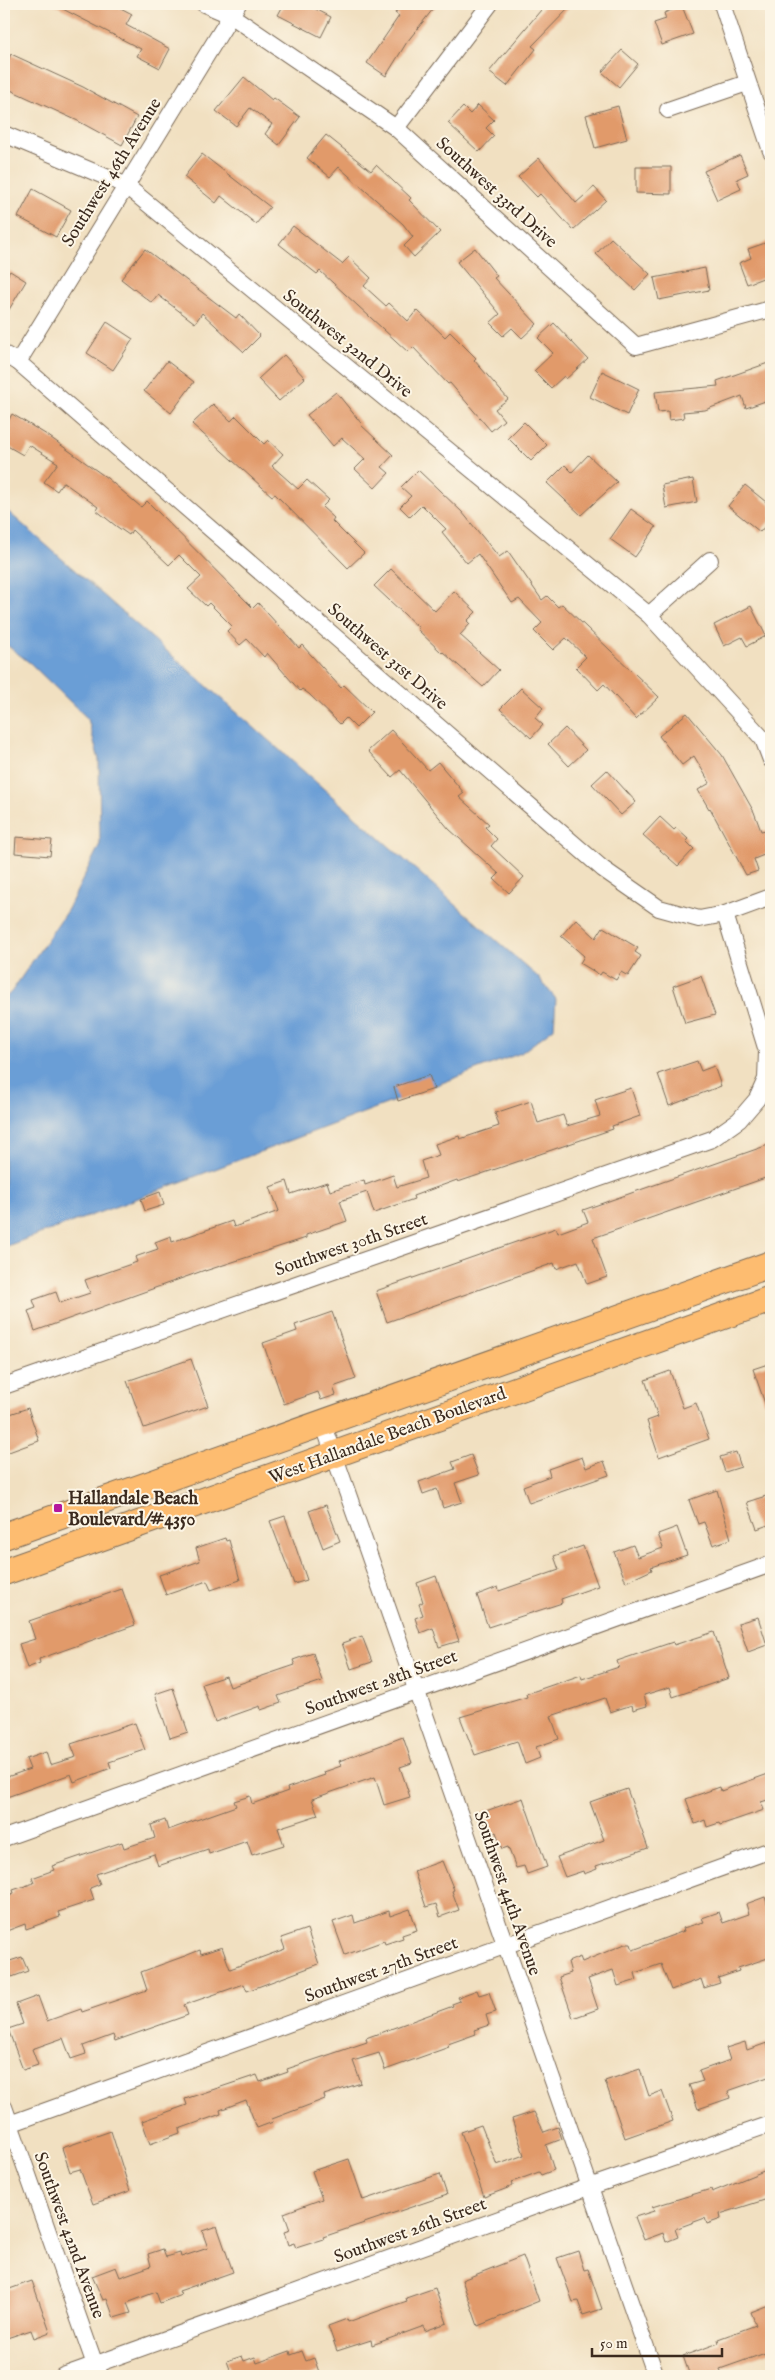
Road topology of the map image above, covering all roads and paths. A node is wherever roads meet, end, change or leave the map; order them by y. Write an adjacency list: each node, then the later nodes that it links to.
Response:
1 (204, 4): 4 (street, Southwest 33rd Drive)
2 (490, 4): 7 (street)
3 (722, 4): 5 (street)
4 (235, 10): 7 (street, Southwest 33rd Drive); 10 (street, Southwest 46th Avenue)
5 (747, 83): 6 (street); 9 (street)
6 (668, 110)
7 (396, 128): 11 (street, Southwest 33rd Drive)
8 (4, 134): 10 (street, Southwest 32nd Drive)
9 (771, 150)
10 (125, 185): 12 (street, Southwest 46th Avenue); 14 (street, Southwest 32nd Drive)
11 (771, 309)
12 (11, 358): 17 (street, Southwest 31st Drive)
13 (710, 560): 14 (street)
14 (648, 615): 15 (street, Southwest 32nd Drive)
15 (771, 760)
16 (771, 897): 17 (street, Southwest 31st Drive)
17 (725, 914): 22 (street, Southwest 30th Street)
18 (771, 1264): 23 (main road, West Hallandale Beach Boulevard)
19 (771, 1284): 21 (main road)
20 (771, 1299): 21 (main road, West Hallandale Beach Boulevard)
21 (667, 1336): 24 (main road, West Hallandale Beach Boulevard)
22 (4, 1386)
23 (322, 1422): 24 (street, Southwest 44th Avenue); 25 (main road, West Hallandale Beach Boulevard)
24 (334, 1454): 27 (main road, West Hallandale Beach Boulevard); 28 (street, Southwest 44th Avenue)
25 (4, 1536)
26 (771, 1564): 28 (street, Southwest 28th Street)
27 (4, 1572)
28 (416, 1690): 29 (street, Southwest 28th Street); 31 (street, Southwest 44th Avenue)
29 (4, 1838)
30 (771, 1850): 31 (street, Southwest 27th Street)
31 (506, 1945): 33 (street, Southwest 27th Street); 35 (street, Southwest 44th Avenue)
32 (4, 2107): 33 (street, Southwest 42nd Avenue)
33 (7, 2124): 36 (street, Southwest 42nd Avenue)
34 (771, 2124): 35 (street, Southwest 26th Street)
35 (589, 2186): 36 (street, Southwest 26th Street); 38 (street, Southwest 44th Avenue)
36 (97, 2370): 37 (street, Southwest 26th Street)
37 (63, 2376)
38 (656, 2376)

